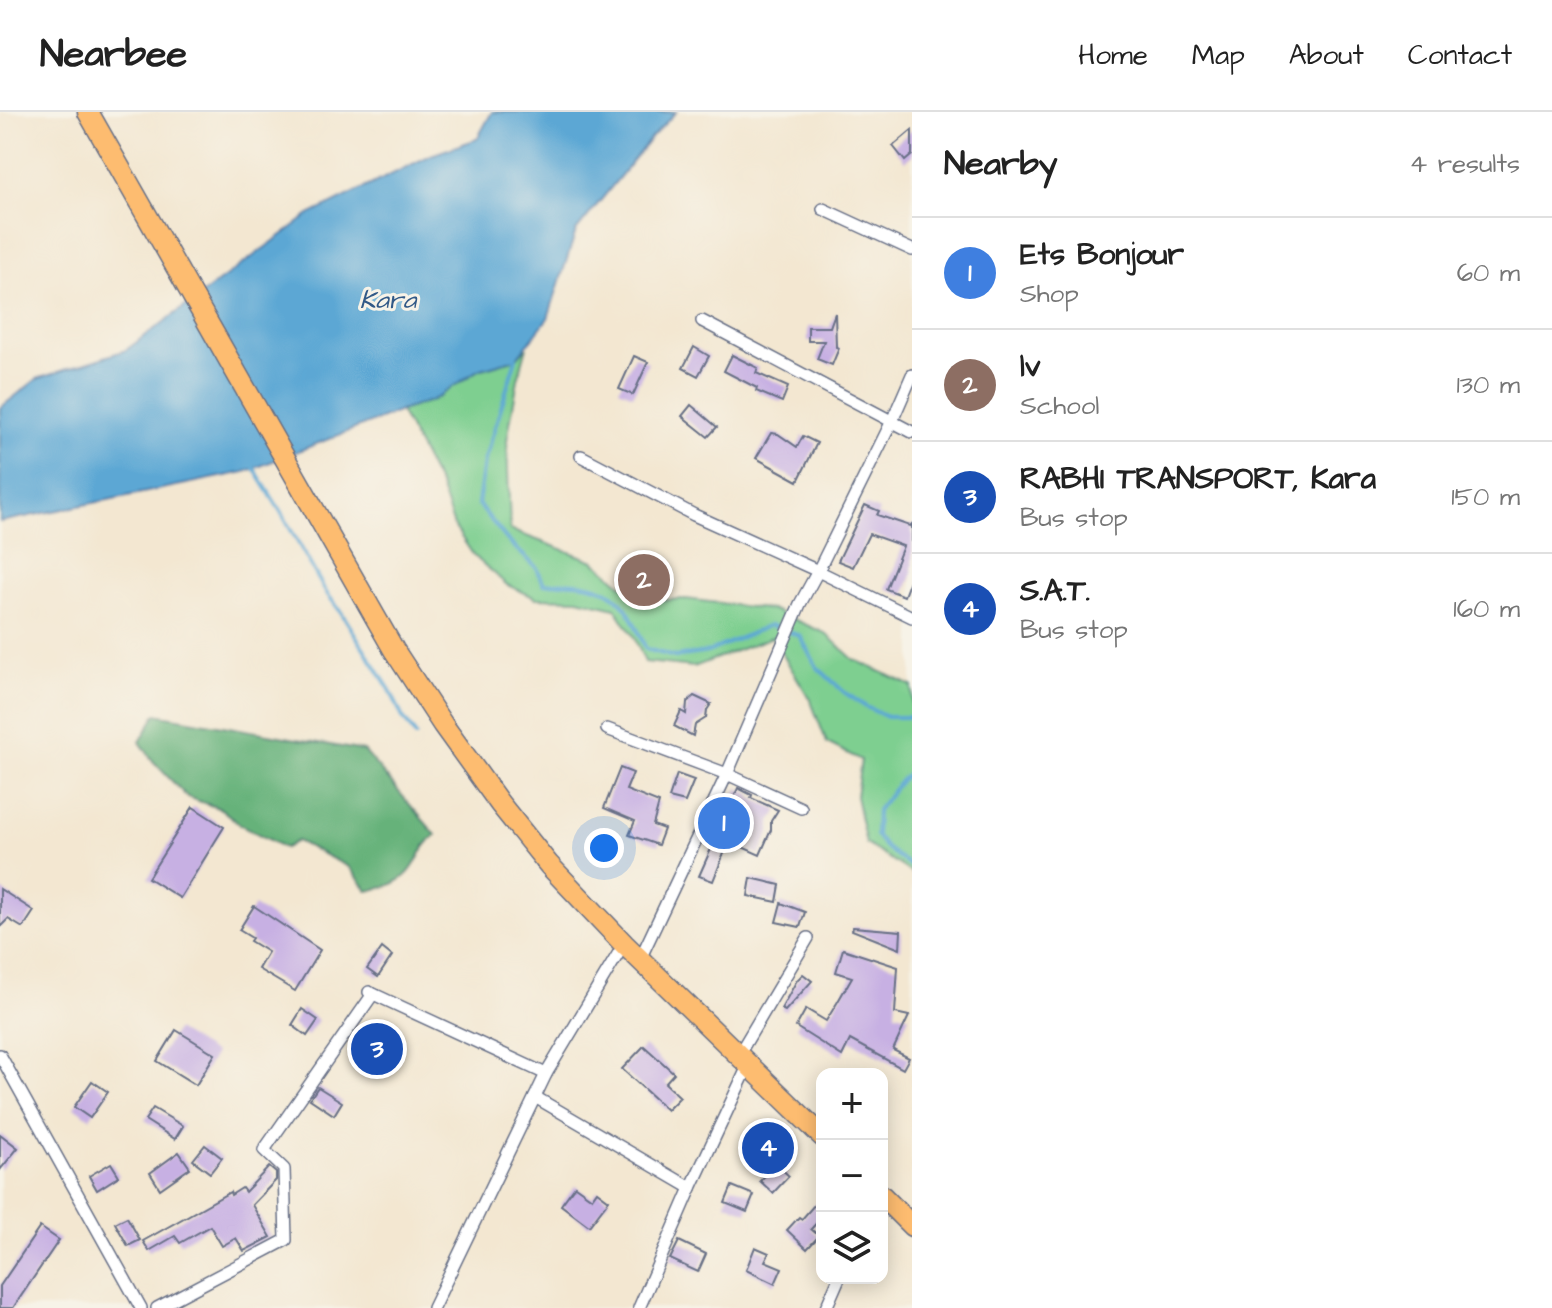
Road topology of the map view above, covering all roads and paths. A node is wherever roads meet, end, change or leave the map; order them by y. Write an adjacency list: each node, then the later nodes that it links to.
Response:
1 (88, 112): 15 (highway)
2 (823, 209): 3 (street)
3 (912, 250)
4 (702, 321): 6 (street)
5 (912, 375): 6 (street)
6 (892, 421): 7 (street); 9 (street)
7 (912, 432)
8 (581, 456): 9 (street)
9 (818, 571): 10 (street); 12 (street)
10 (912, 617)
11 (607, 729): 12 (street)
12 (727, 774): 13 (street); 16 (street)
13 (801, 808)
14 (808, 938): 18 (street)
15 (624, 944): 16 (highway); 19 (street)
16 (640, 959): 18 (highway)
17 (0, 1055): 26 (street)
18 (744, 1059): 21 (highway); 22 (street)
19 (546, 1074): 20 (street); 27 (street)
20 (535, 1097): 22 (street); 28 (street)
21 (816, 1130)
22 (691, 1188): 29 (street)
23 (888, 1202): 24 (highway)
24 (912, 1226)
25 (836, 1284): 30 (street)
26 (141, 1308)
27 (157, 1308)
28 (433, 1308)
29 (639, 1308)
30 (826, 1308)

